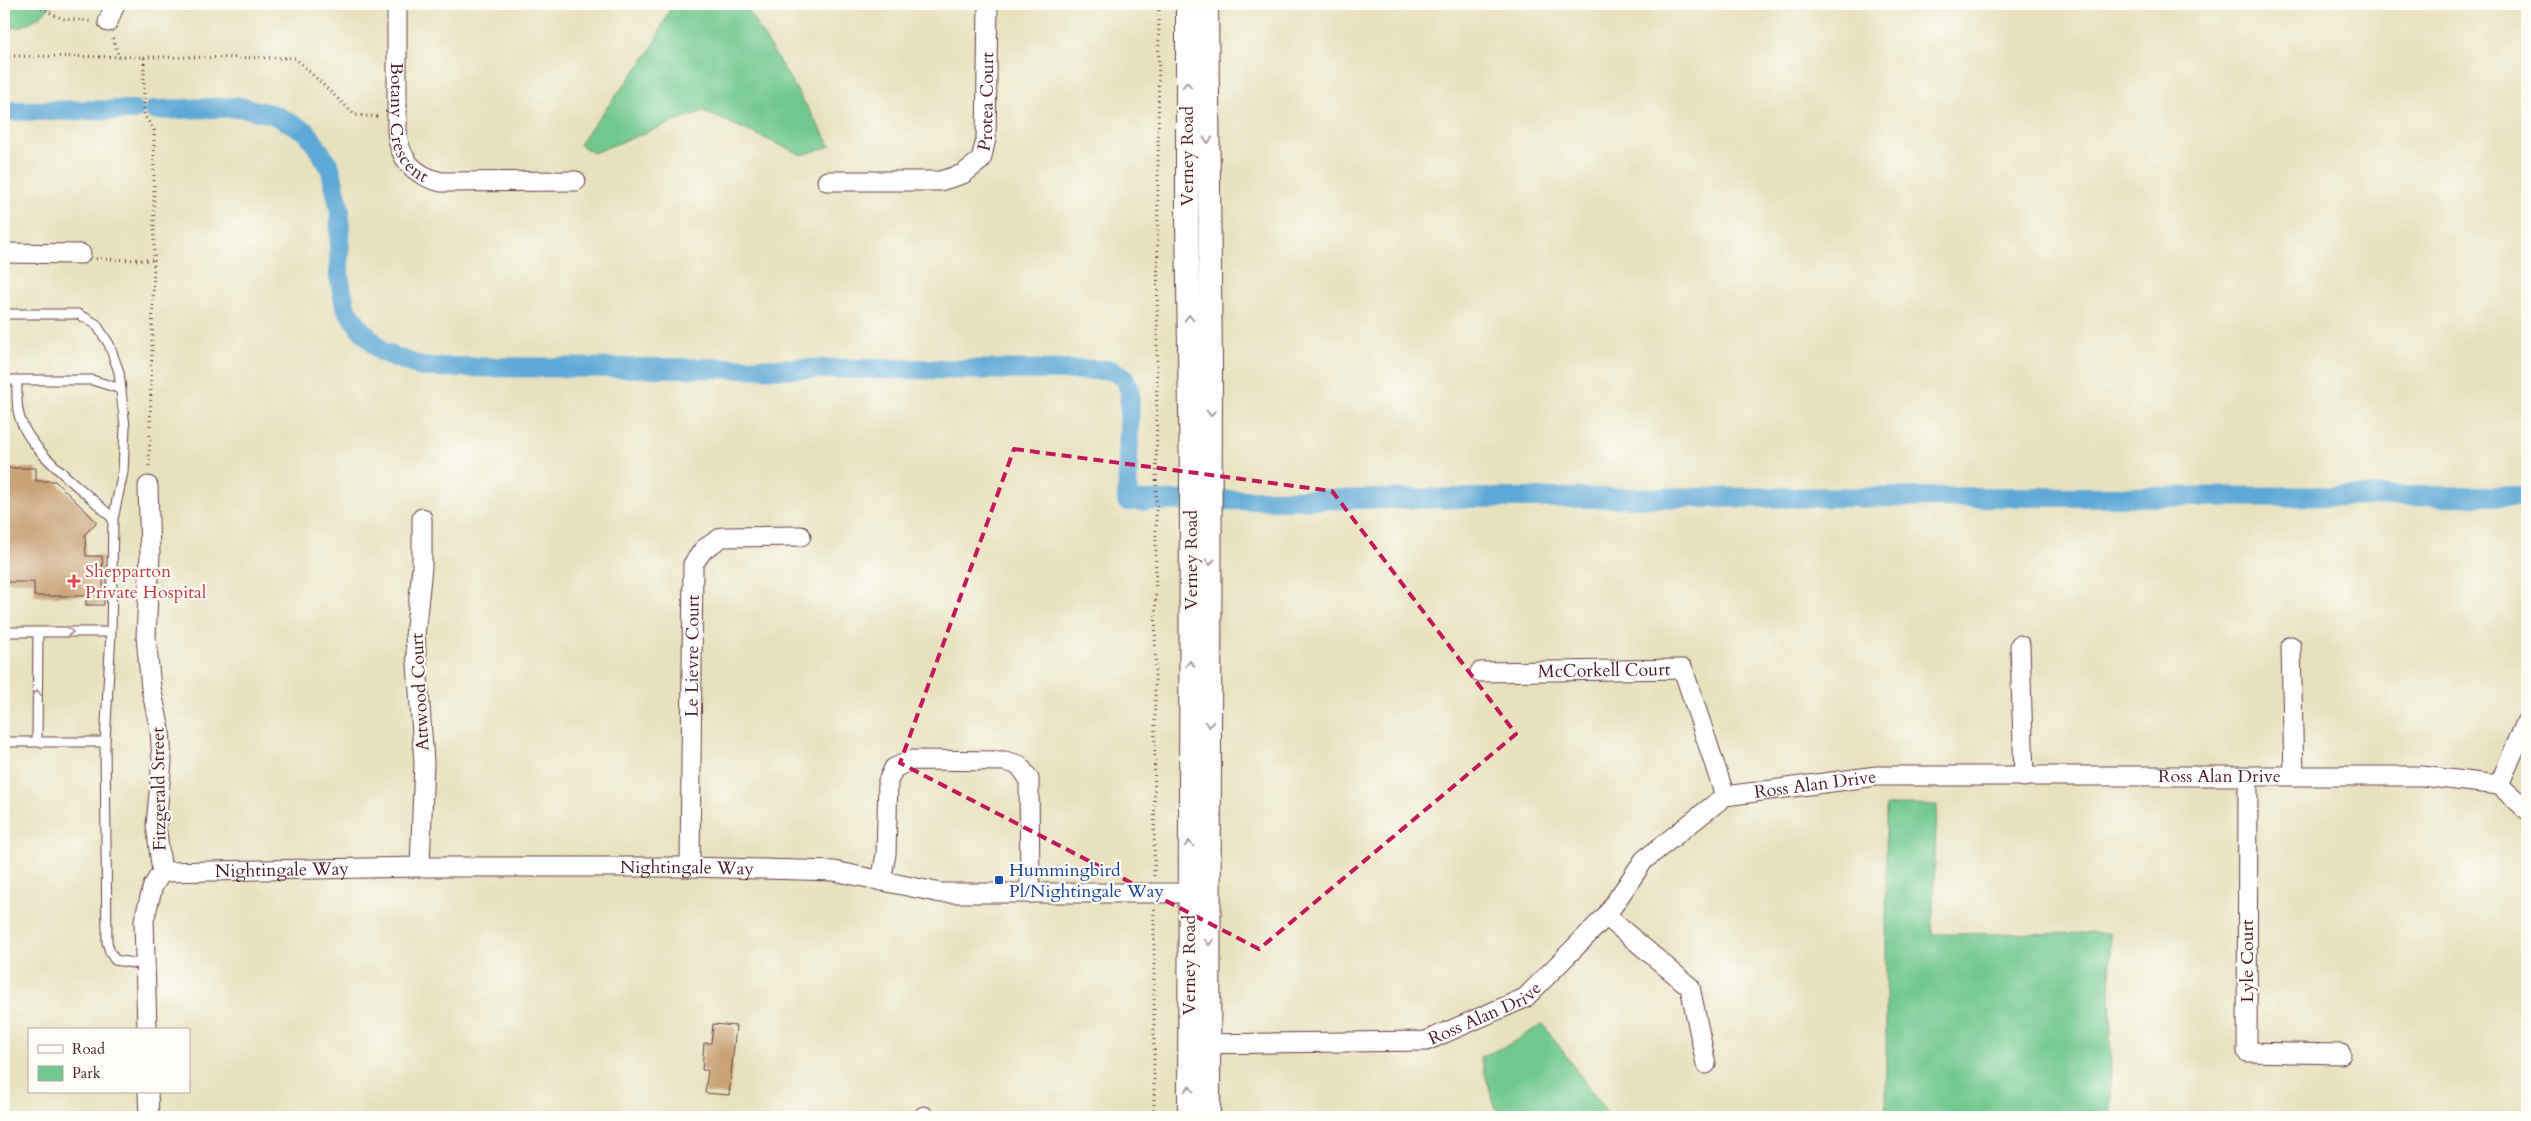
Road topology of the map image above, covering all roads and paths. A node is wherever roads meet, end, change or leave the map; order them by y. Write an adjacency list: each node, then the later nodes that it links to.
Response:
1 (32, 4): 8 (path)
2 (115, 4): 8 (street)
3 (397, 4): 11 (street, Botany Crescent)
4 (988, 4): 13 (street, Protea Court)
5 (1159, 4): 47 (path)
6 (1187, 4): 21 (street, Verney Road, one-way to 6)
7 (1207, 4): 21 (street, Verney Road, one-way to 21)
8 (108, 22)
9 (4, 56): 10 (path)
10 (144, 58): 11 (path); 16 (path)
11 (397, 118): 12 (street, Botany Crescent)
12 (576, 181)
13 (827, 181)
14 (4, 254): 15 (street)
15 (82, 254): 16 (path)
16 (154, 260): 22 (path)
17 (4, 314): 20 (lane)
18 (4, 380): 19 (lane)
19 (17, 380): 20 (lane); 24 (lane)
20 (121, 389): 24 (lane)
21 (1201, 475): 48 (street, Verney Road)
22 (148, 486): 44 (street, Fitzgerald Street)
23 (422, 518): 42 (street, Attwood Court)
24 (113, 519): 28 (lane)
25 (802, 536): 43 (street, Le Lievre Court)
26 (4, 632): 27 (lane)
27 (38, 632): 28 (lane, one-way to 28); 34 (lane, one-way to 27)
28 (112, 632): 35 (lane)
29 (2020, 645): 37 (street)
30 (2291, 646): 36 (street)
31 (1480, 672): 40 (street, McCorkell Court)
32 (2527, 720): 39 (street)
33 (4, 742): 34 (lane)
34 (37, 742): 35 (lane)
35 (105, 742): 50 (lane)
36 (2294, 776): 38 (street, Ross Alan Drive); 39 (street, Ross Alan Drive)
37 (2024, 777): 38 (street, Ross Alan Drive); 40 (street, Ross Alan Drive)
38 (2248, 777): 53 (street, Lyle Court)
39 (2499, 785): 41 (street)
40 (1726, 796): 49 (street, Ross Alan Drive)
41 (2527, 810)
42 (420, 867): 43 (street, Nightingale Way); 44 (street, Nightingale Way)
43 (690, 867): 45 (street, Nightingale Way)
44 (162, 872): 50 (street, Fitzgerald Street)
45 (881, 881): 46 (street, Nightingale Way); 46 (street)
46 (1030, 893): 47 (street, Nightingale Way)
47 (1154, 893): 48 (street, Nightingale Way); 57 (path)
48 (1199, 893): 52 (street, Verney Road)
49 (1606, 916): 52 (street, Ross Alan Drive); 54 (street)
50 (145, 965): 51 (street, Fitzgerald Street)
51 (147, 1028)
52 (1199, 1044): 58 (street, Verney Road, one-way to 52); 59 (street, Verney Road)
53 (2341, 1054)
54 (1706, 1064)
55 (148, 1094): 56 (street)
56 (149, 1117)
57 (1154, 1117)
58 (1189, 1117)
59 (1209, 1117)

